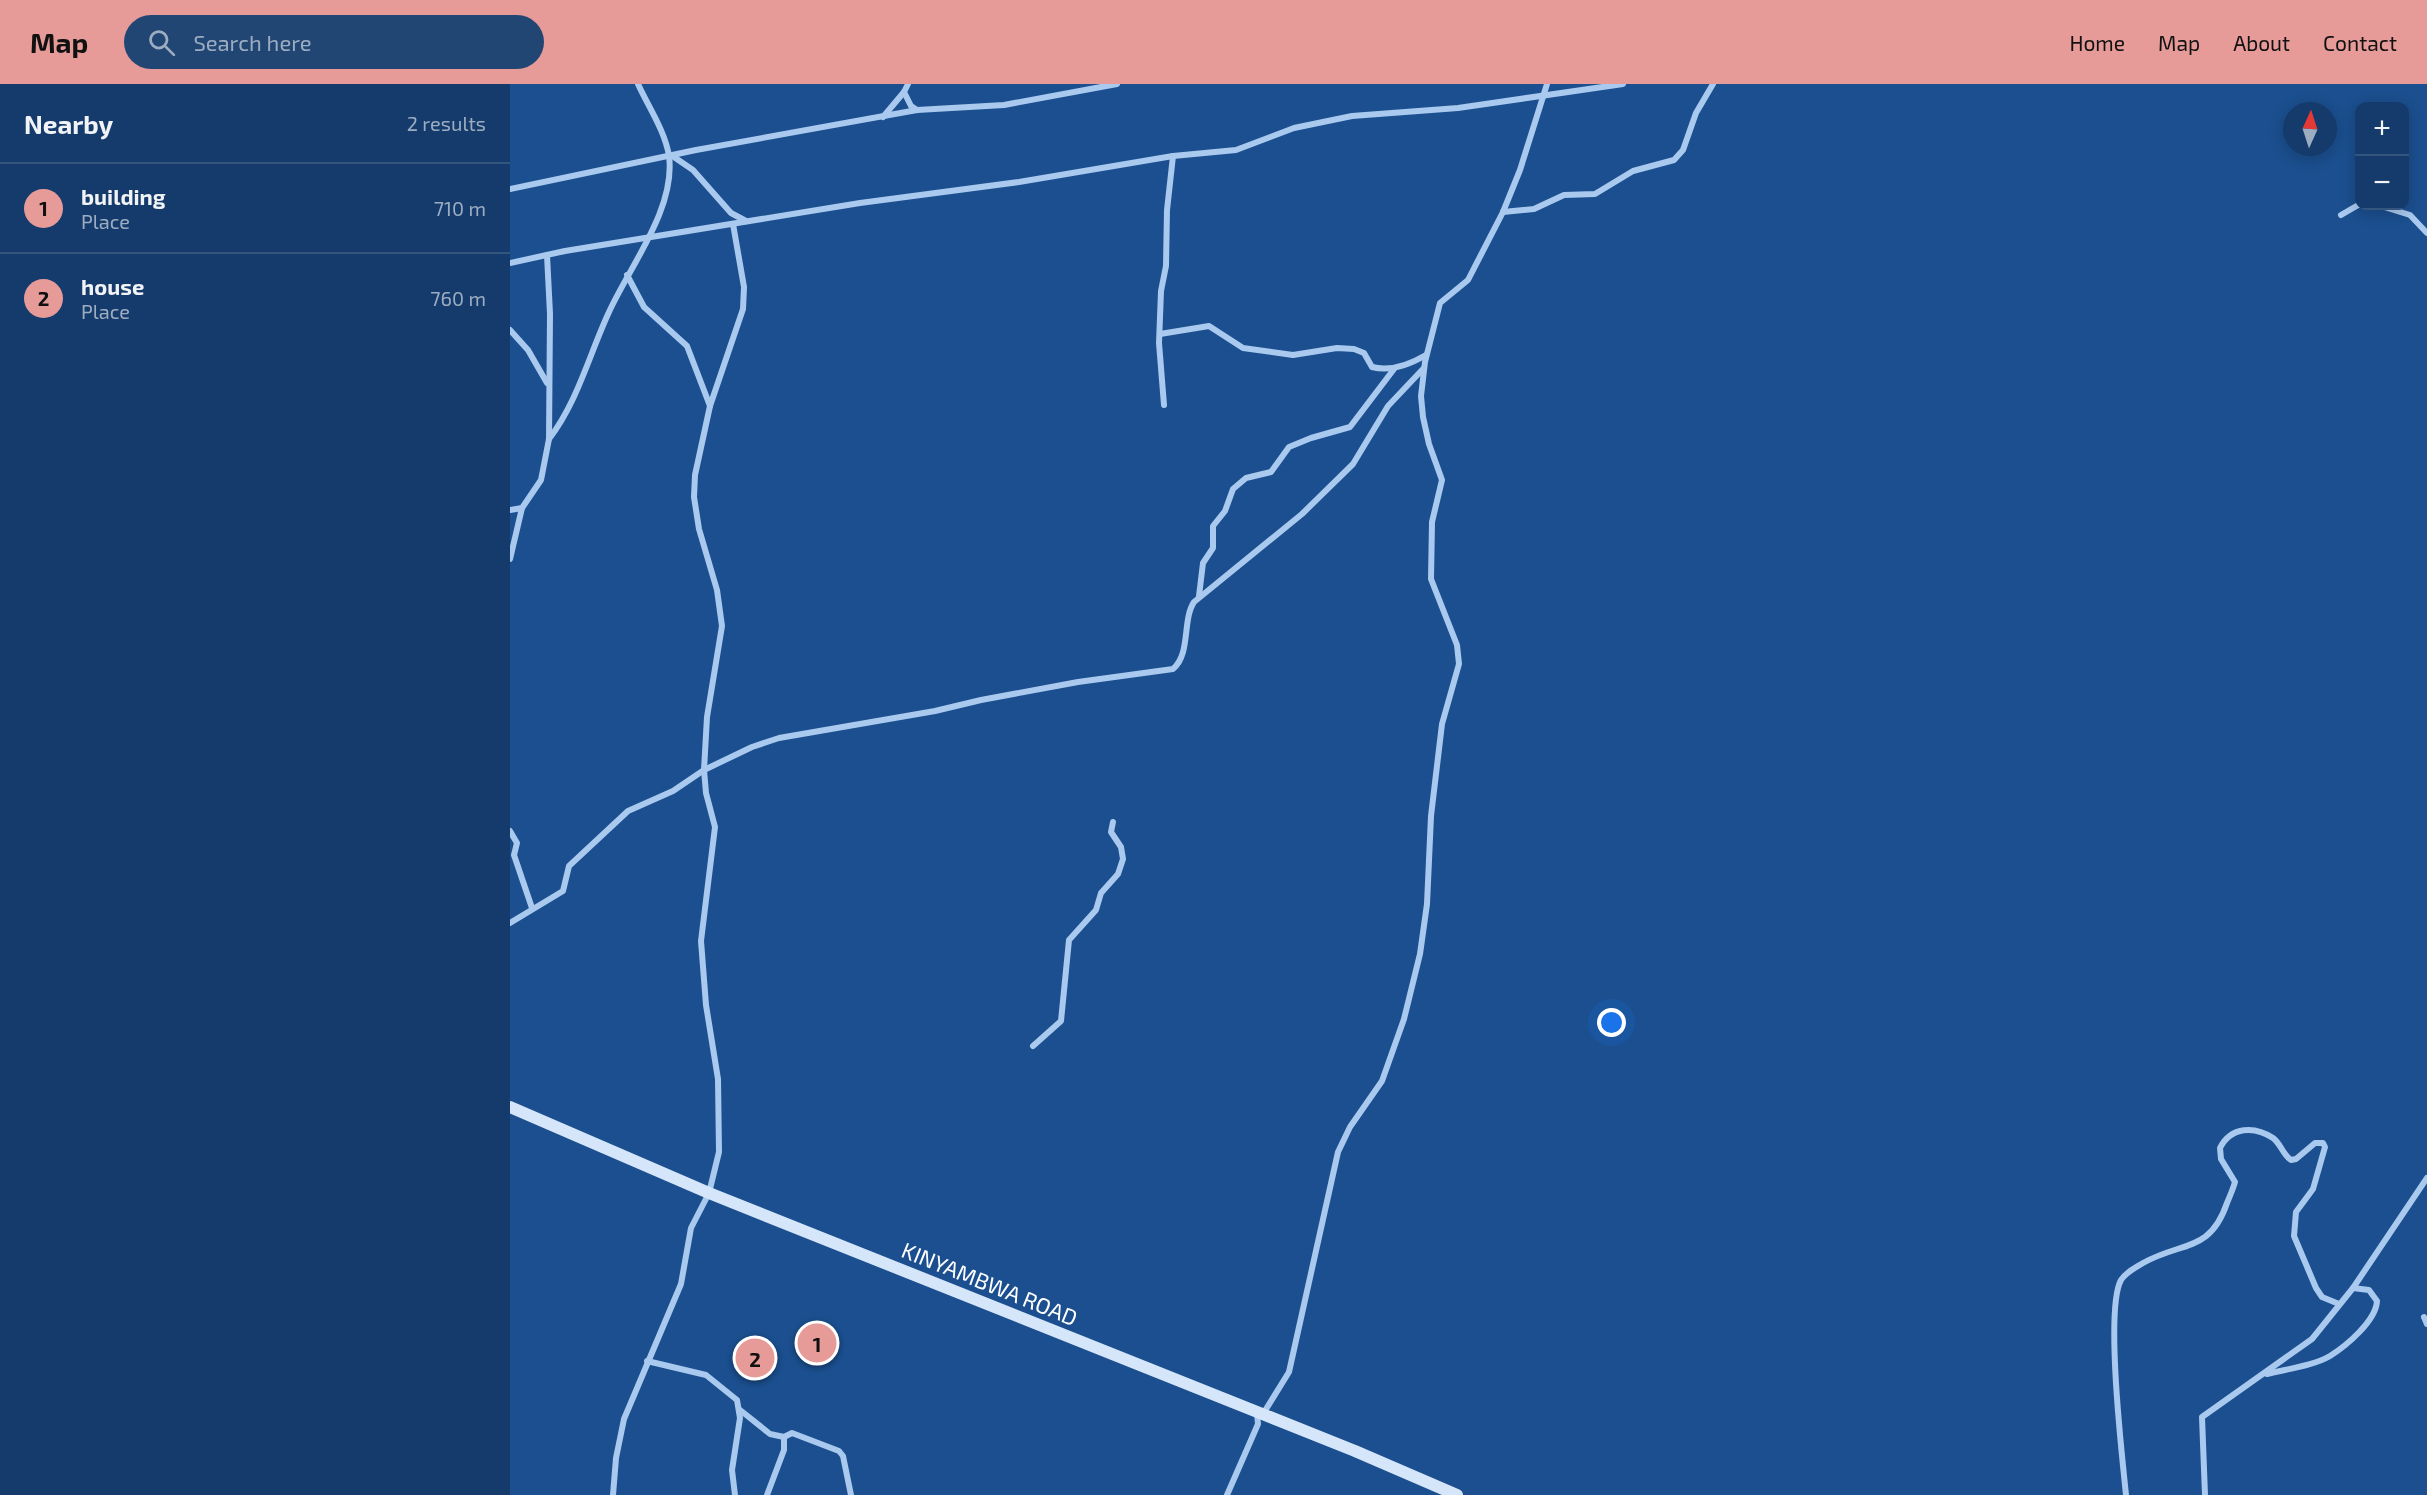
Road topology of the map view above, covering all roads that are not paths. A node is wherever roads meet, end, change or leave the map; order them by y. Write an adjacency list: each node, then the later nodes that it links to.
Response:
1 (638, 84): 11 (street)
2 (908, 84): 7 (street)
3 (1118, 84): 9 (street)
4 (1547, 84): 8 (street)
5 (1623, 84): 8 (street)
6 (1713, 84): 16 (street)
7 (904, 93): 9 (street); 10 (street)
8 (1542, 96): 12 (street); 16 (street)
9 (917, 111): 10 (street)
10 (883, 117): 11 (street)
11 (670, 155): 13 (street); 18 (street); 21 (street)
12 (1173, 156): 18 (street); 26 (street)
13 (510, 189)
14 (2355, 207): 17 (street)
15 (2394, 210): 20 (street)
16 (1503, 212): 27 (street)
17 (2341, 215)
18 (752, 222): 19 (street)
19 (733, 224): 21 (street); 32 (street)
20 (2427, 233)
21 (649, 237): 22 (street); 24 (street)
22 (547, 255): 23 (street); 30 (street)
23 (510, 263)
24 (627, 275): 32 (street); 33 (street)
25 (510, 330): 30 (street)
26 (1160, 334): 29 (street); 31 (street)
27 (1426, 355): 28 (street); 29 (street)
28 (1424, 368): 39 (street); 54 (street)
29 (1394, 369): 39 (street)
30 (550, 388): 33 (street)
31 (1164, 405)
32 (710, 406): 40 (street)
33 (549, 439): 34 (street)
34 (522, 508): 35 (street); 37 (street)
35 (510, 510)
36 (510, 535): 37 (street)
37 (514, 546): 38 (street)
38 (510, 559)
39 (1199, 597): 40 (street)
40 (704, 770): 43 (street); 48 (street)
41 (1113, 822): 45 (street)
42 (510, 831): 43 (street)
43 (532, 908): 44 (street)
44 (510, 923)
45 (1034, 1046)
46 (510, 1107): 48 (street, KINYAMBWA ROAD)
47 (2427, 1178): 49 (street)
48 (709, 1193): 51 (street); 54 (street, KINYAMBWA ROAD)
49 (2352, 1288): 50 (street); 52 (street)
50 (2338, 1304): 52 (street); 62 (street)
51 (647, 1361): 53 (street); 56 (street)
52 (2264, 1375): 63 (street)
53 (740, 1410): 55 (street); 57 (street)
54 (1259, 1413): 60 (street); 61 (street, KINYAMBWA ROAD)
55 (784, 1437): 58 (street); 59 (street)
56 (613, 1495)
57 (735, 1495)
58 (767, 1495)
59 (851, 1495)
60 (1227, 1495)
61 (1456, 1495)
62 (2126, 1495)
63 (2205, 1495)

